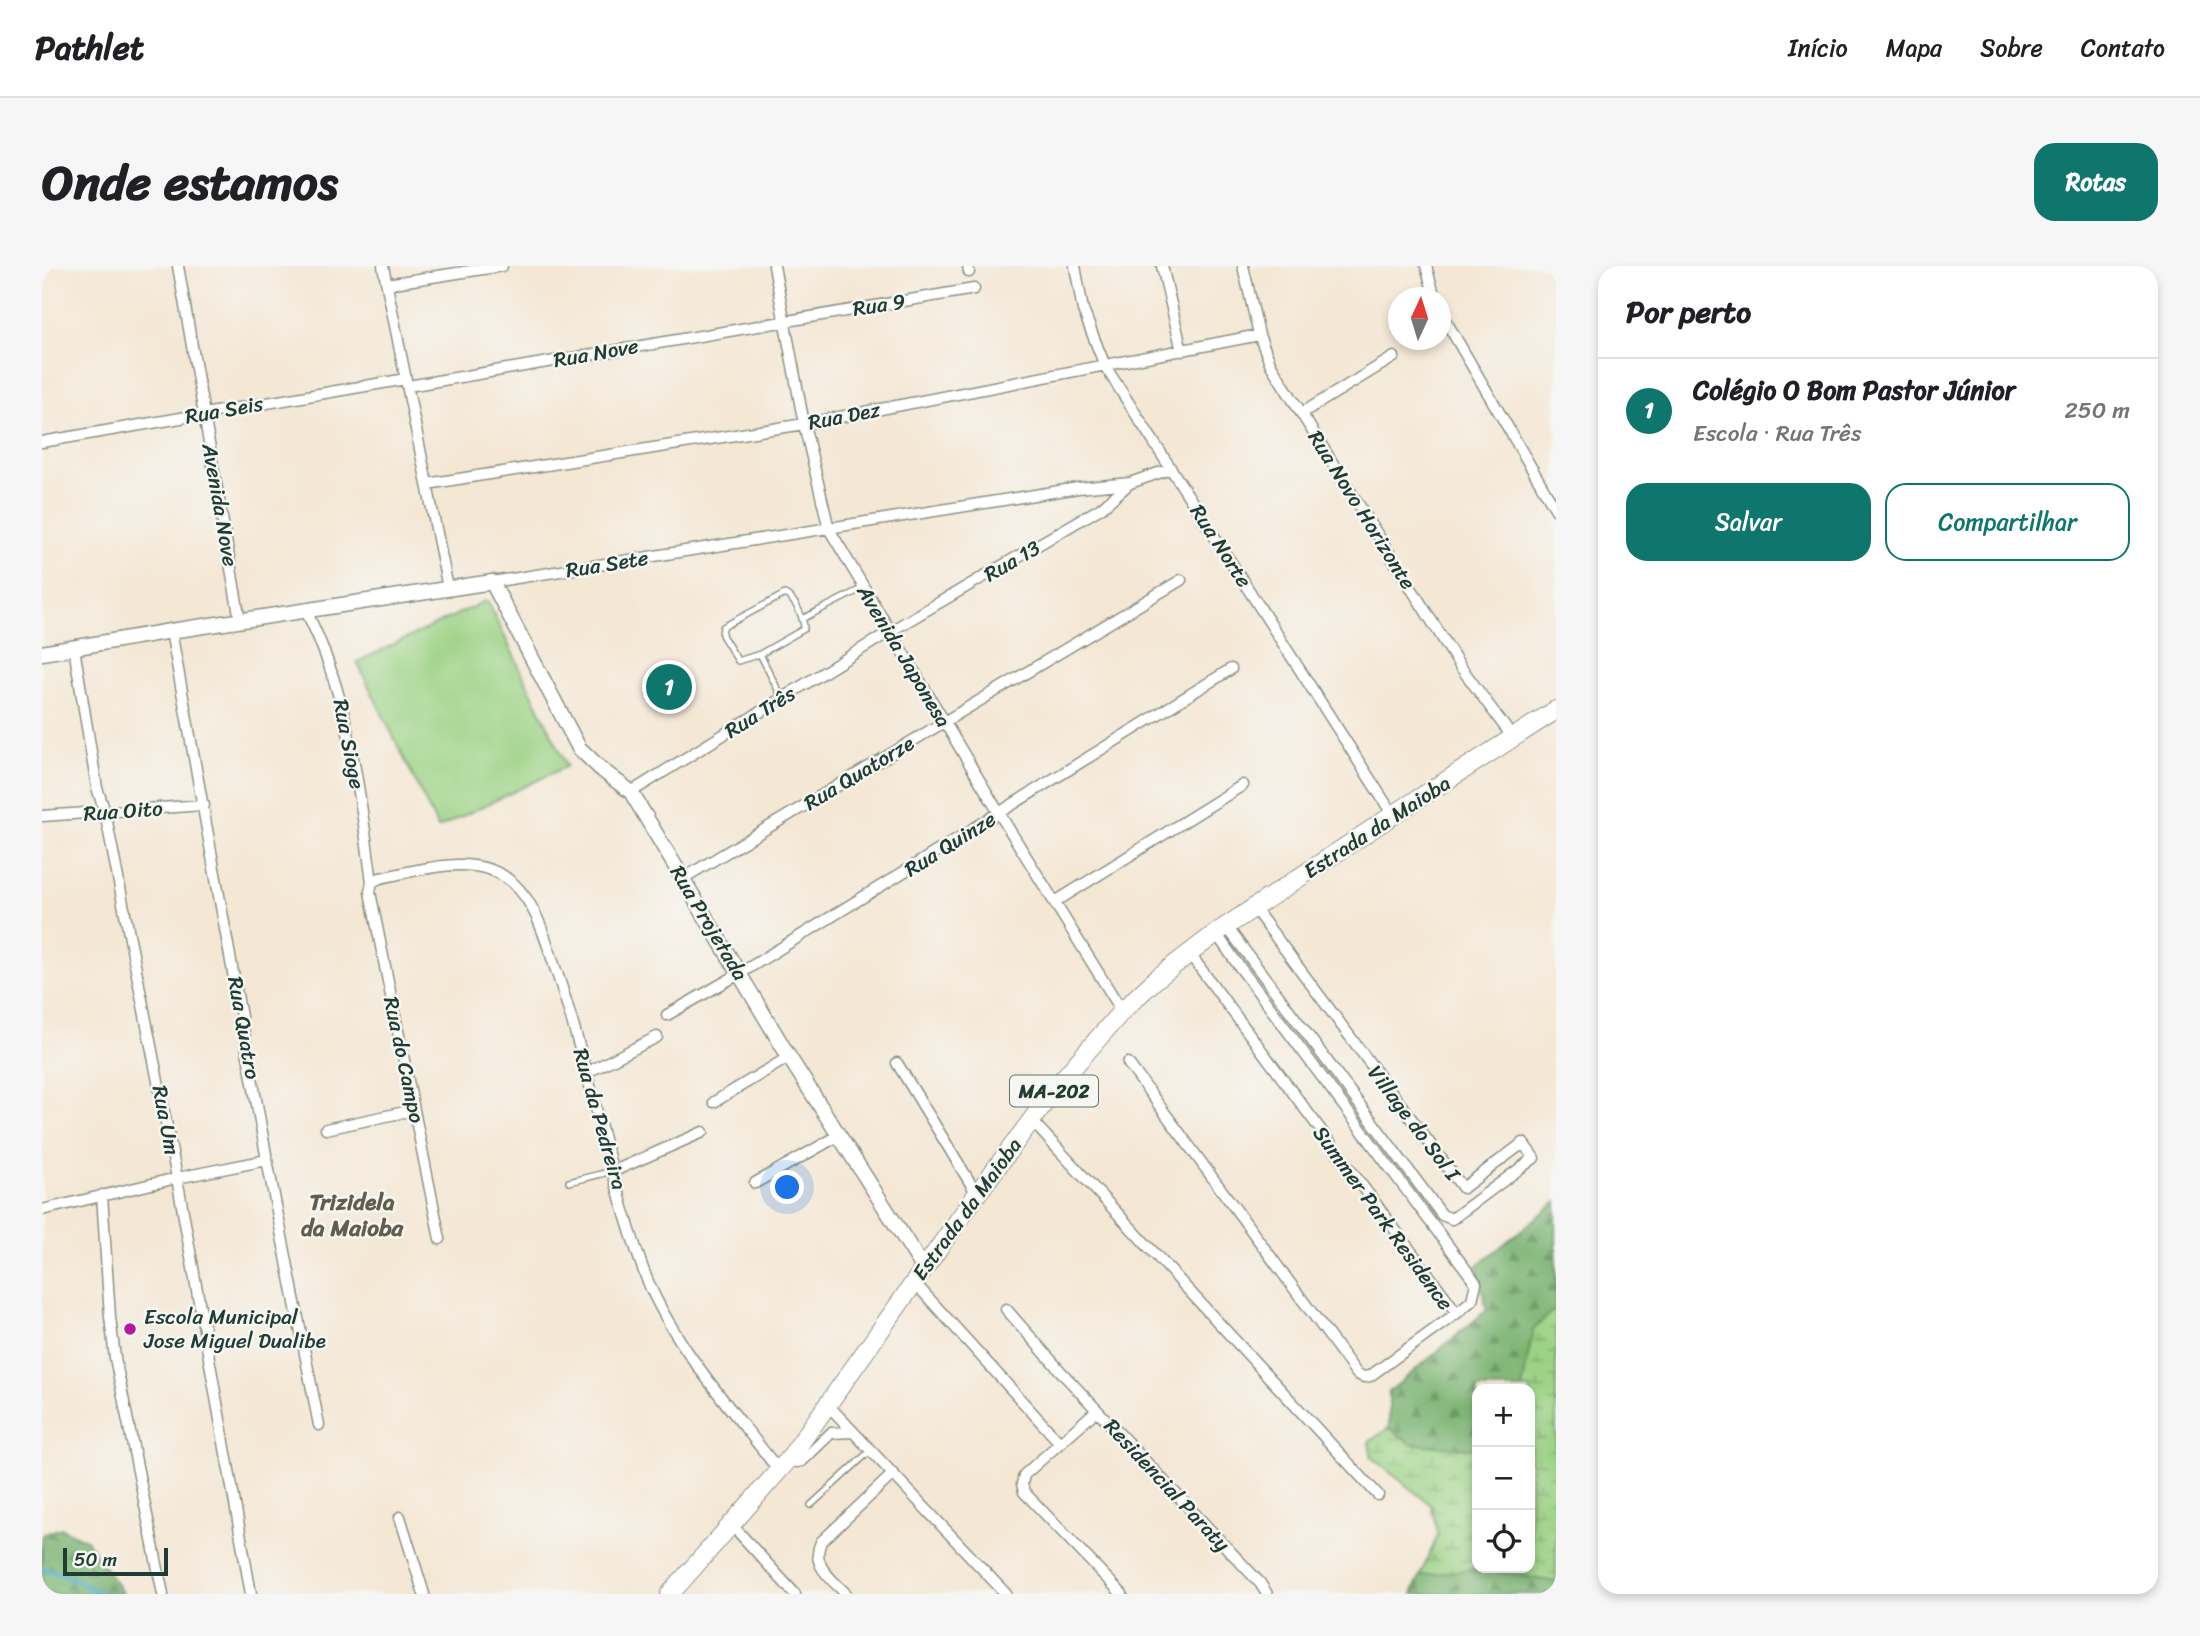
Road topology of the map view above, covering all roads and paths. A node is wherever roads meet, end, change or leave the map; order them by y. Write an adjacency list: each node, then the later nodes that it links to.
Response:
1 (178, 266): 20 (street, Avenida Nove)
2 (383, 266): 9 (street)
3 (502, 266): 9 (street)
4 (774, 266): 12 (street, Avenida Japonesa)
5 (1075, 266): 17 (street, Rua Norte)
6 (1162, 266): 15 (street)
7 (1243, 266): 14 (street, Rua Novo Horizonte)
8 (1426, 266): 10 (street)
9 (387, 284): 18 (street)
10 (1432, 287)
11 (974, 289): 12 (street, Rua 9)
12 (783, 321): 18 (street, Rua Nove); 21 (street, Avenida Japonesa)
13 (1451, 330): 26 (street)
14 (1259, 335): 15 (street, Rua Dez); 19 (street, Rua Novo Horizonte)
15 (1182, 351): 17 (street, Rua Dez)
16 (1394, 357): 19 (street)
17 (1105, 366): 21 (street, Rua Dez); 23 (street, Rua Norte)
18 (407, 382): 20 (street, Rua Seis); 25 (street)
19 (1302, 413): 44 (street, Rua Novo Horizonte)
20 (204, 414): 22 (street, Rua Seis); 34 (street, Avenida Nove)
21 (804, 424): 25 (street, Rua Dez); 27 (street, Avenida Japonesa)
22 (42, 442)
23 (1170, 469): 24 (street, Rua Sete); 50 (street, Rua Norte)
24 (1130, 483): 27 (street, Rua Sete); 36 (street, Rua 13)
25 (427, 484): 30 (street)
26 (1556, 510)
27 (829, 530): 29 (street, Rua Sete); 31 (street, Avenida Japonesa)
28 (1181, 580): 43 (street, Rua Quatorze)
29 (492, 582): 30 (street, Rua Sete); 46 (street, Rua Projetada)
30 (448, 588): 32 (street, Rua Sete)
31 (863, 588): 33 (lane); 36 (street, Avenida Japonesa)
32 (306, 611): 34 (street, Rua Sete); 53 (street, Rua Sioge)
33 (802, 619): 39 (lane); 39 (lane)
34 (240, 620): 35 (street, Rua Sete)
35 (171, 631): 37 (street, Rua Sete); 47 (street, Rua Quatro)
36 (889, 632): 41 (street, Rua Três); 43 (street, Avenida Japonesa)
37 (74, 648): 38 (street, Rua Sete); 48 (street, Rua Um)
38 (42, 653)
39 (760, 654): 41 (lane)
40 (1231, 669): 49 (street, Rua Quinze)
41 (782, 698): 46 (street, Rua Três)
42 (1556, 710): 44 (main road, Estrada da Maioba / MA-202)
43 (944, 721): 49 (street, Avenida Japonesa); 52 (street, Rua Quatorze)
44 (1513, 738): 50 (main road, Estrada da Maioba / MA-202)
45 (1243, 785): 54 (street)
46 (631, 792): 52 (street, Rua Projetada)
47 (204, 805): 48 (street, Rua Oito); 72 (street, Rua Quatro)
48 (105, 812): 51 (street, Rua Oito); 74 (street, Rua Um)
49 (999, 813): 54 (street, Avenida Japonesa); 58 (street, Rua Quinze)
50 (1393, 815): 55 (main road, Estrada da Maioba / MA-202)
51 (42, 816)
52 (682, 879): 58 (street, Rua Projetada)
53 (372, 882): 65 (street, Rua da Pedreira); 67 (street, Rua do Campo)
54 (1055, 902): 59 (street, Avenida Japonesa)
55 (1254, 908): 56 (main road, Estrada da Maioba / MA-202); 77 (street, Village do Sol I)
56 (1222, 930): 57 (main road, Estrada da Maioba / MA-202); 80 (street, Village do Sol I); 85 (street)
57 (1189, 953): 59 (main road, Estrada da Maioba / MA-202); 85 (street, Summer Park Residence)
58 (739, 974): 60 (street, Rua Quinze); 62 (street, Rua Projetada)
59 (1122, 1011): 68 (main road, Estrada da Maioba / MA-202)
60 (667, 1015)
61 (656, 1037): 65 (street)
62 (789, 1057): 66 (street); 71 (street, Rua Projetada)
63 (897, 1063): 78 (street)
64 (1128, 1063): 85 (street, Summer Park Residence)
65 (588, 1072): 73 (street, Rua da Pedreira)
66 (714, 1102)
67 (414, 1110): 69 (street); 82 (street, Rua do Campo)
68 (1032, 1121): 78 (main road, Estrada da Maioba / MA-202); 94 (street)
69 (326, 1129)
70 (703, 1132): 73 (street)
71 (838, 1136): 76 (street); 83 (street, Rua Projetada)
72 (267, 1160): 74 (street); 88 (street, Rua Quatro)
73 (614, 1171): 75 (lane); 92 (street, Rua da Pedreira)
74 (177, 1178): 79 (street); 99 (street, Rua Um)
75 (569, 1182)
76 (755, 1183)
77 (1463, 1188): 80 (street); 80 (street, Village do Sol I)
78 (977, 1194): 83 (main road, Estrada da Maioba / MA-202)
79 (102, 1195): 81 (street); 98 (street)
80 (1474, 1202)
81 (42, 1210)
82 (440, 1238)
83 (919, 1275): 86 (main road, Estrada da Maioba / MA-202); 90 (street)
84 (1006, 1310): 87 (street)
85 (1457, 1313)
86 (828, 1405): 89 (street); 92 (main road, Estrada da Maioba / MA-202)
87 (1097, 1410): 90 (street, Residencial Paraty); 106 (street, Residencial Paraty)
88 (319, 1425)
89 (853, 1432): 91 (street); 92 (street)
90 (1060, 1443): 105 (street, Residencial Paraty)
91 (870, 1451): 93 (street); 95 (lane)
92 (784, 1465): 97 (main road, Estrada da Maioba / MA-202)
93 (892, 1475): 103 (street); 104 (street)
94 (1378, 1495)
95 (811, 1504)
96 (400, 1517): 100 (street)
97 (732, 1525): 101 (main road, Estrada da Maioba / MA-202); 102 (street)
98 (163, 1594)
99 (251, 1594)
100 (424, 1594)
101 (670, 1594)
102 (795, 1594)
103 (846, 1594)
104 (1006, 1594)
105 (1122, 1594)
106 (1267, 1594)

